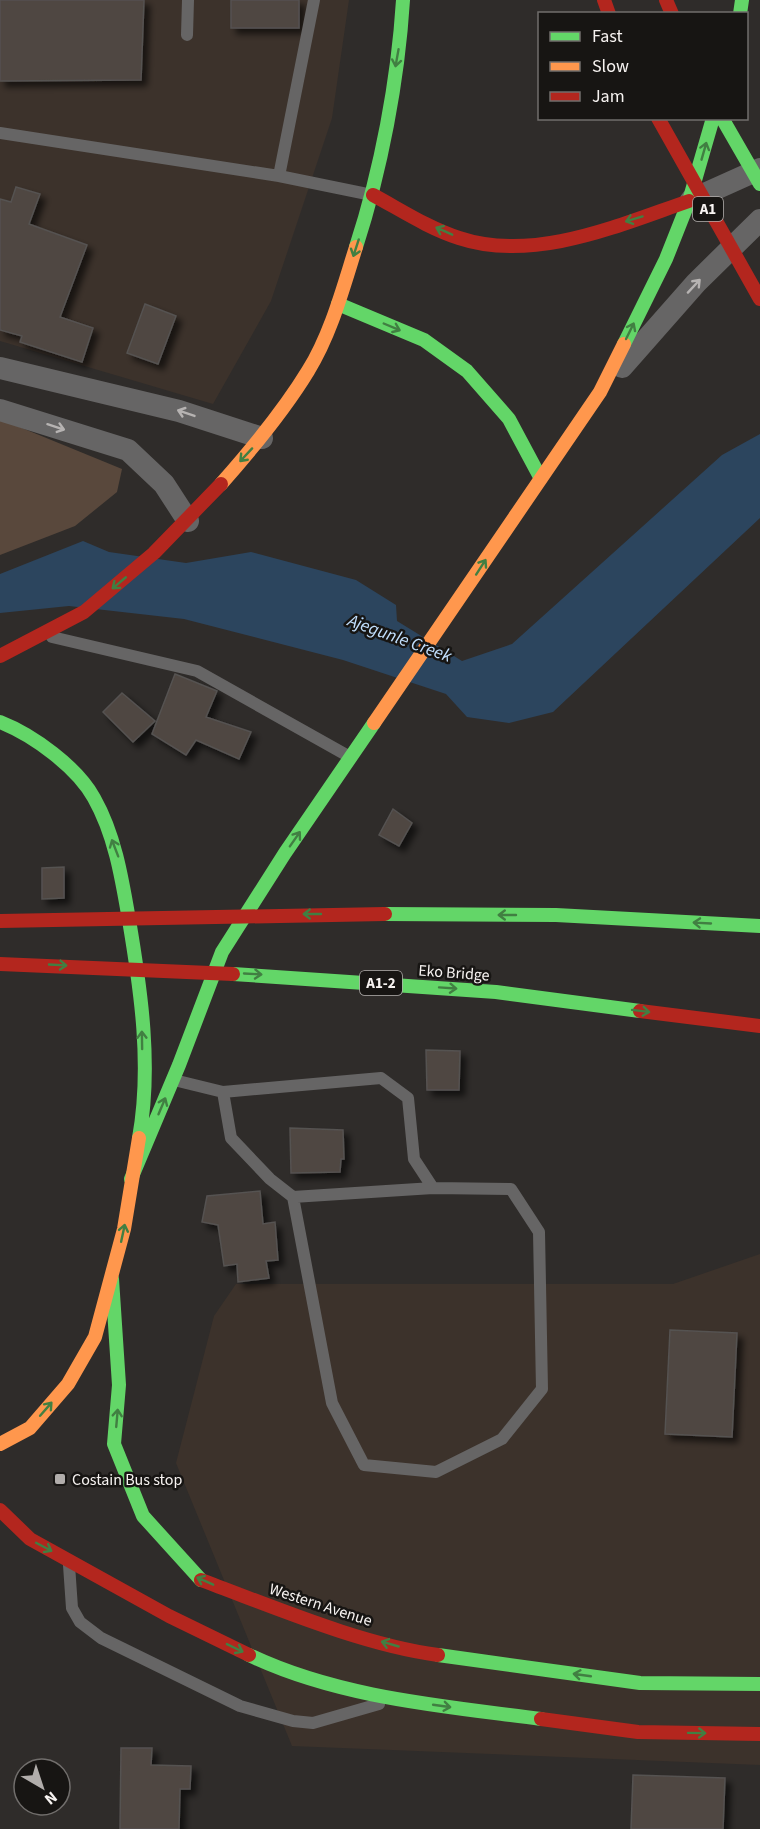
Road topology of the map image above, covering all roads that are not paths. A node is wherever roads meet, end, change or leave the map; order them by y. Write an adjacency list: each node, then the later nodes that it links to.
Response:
1 (188, 0): 4 (lane)
2 (314, 0): 10 (lane)
3 (403, 0): 12 (main road, one-way to 12)
4 (187, 35)
5 (659, 120): 15 (main road, A1, bridge)
6 (712, 120): 13 (main road, one-way to 6)
7 (723, 120): 11 (main road, bridge)
8 (0, 133): 10 (lane)
9 (760, 169): 13 (street)
10 (279, 176): 12 (lane)
11 (760, 184)
12 (373, 195): 13 (main road, one-way to 12); 16 (main road, one-way to 16)
13 (689, 201): 18 (main road, one-way to 13)
14 (760, 220): 18 (street, one-way to 14)
15 (760, 299)
16 (338, 304): 20 (main road); 21 (main road, one-way to 21)
17 (0, 368): 20 (street, one-way to 17)
18 (600, 392): 21 (main road)
19 (0, 410): 22 (street, one-way to 22)
20 (262, 438): 22 (main road, one-way to 22)
21 (540, 477): 26 (main road, one-way to 21)
22 (188, 521): 23 (main road, one-way to 23)
23 (40, 634): 24 (main road); 26 (lane)
24 (0, 656)
25 (0, 722): 33 (main road, one-way to 25)
26 (351, 758): 31 (main road, one-way to 26)
27 (0, 921): 28 (main road, one-way to 27, bridge)
28 (760, 926)
29 (0, 964): 30 (main road, Eko Bridge / A1-2, one-way to 30, bridge)
30 (760, 1026)
31 (172, 1080): 32 (lane); 33 (main road, one-way to 31)
32 (223, 1092): 34 (lane); 35 (lane)
33 (131, 1179): 36 (main road, one-way to 33)
34 (433, 1188): 35 (lane); 35 (lane)
35 (293, 1197)
36 (112, 1279): 37 (main road, one-way to 36); 40 (main road, Western Avenue, one-way to 36)
37 (0, 1444)
38 (0, 1510): 39 (main road, one-way to 39)
39 (69, 1560): 41 (main road, one-way to 41); 41 (lane)
40 (760, 1684)
41 (395, 1700): 42 (main road, one-way to 42)
42 (760, 1734)

